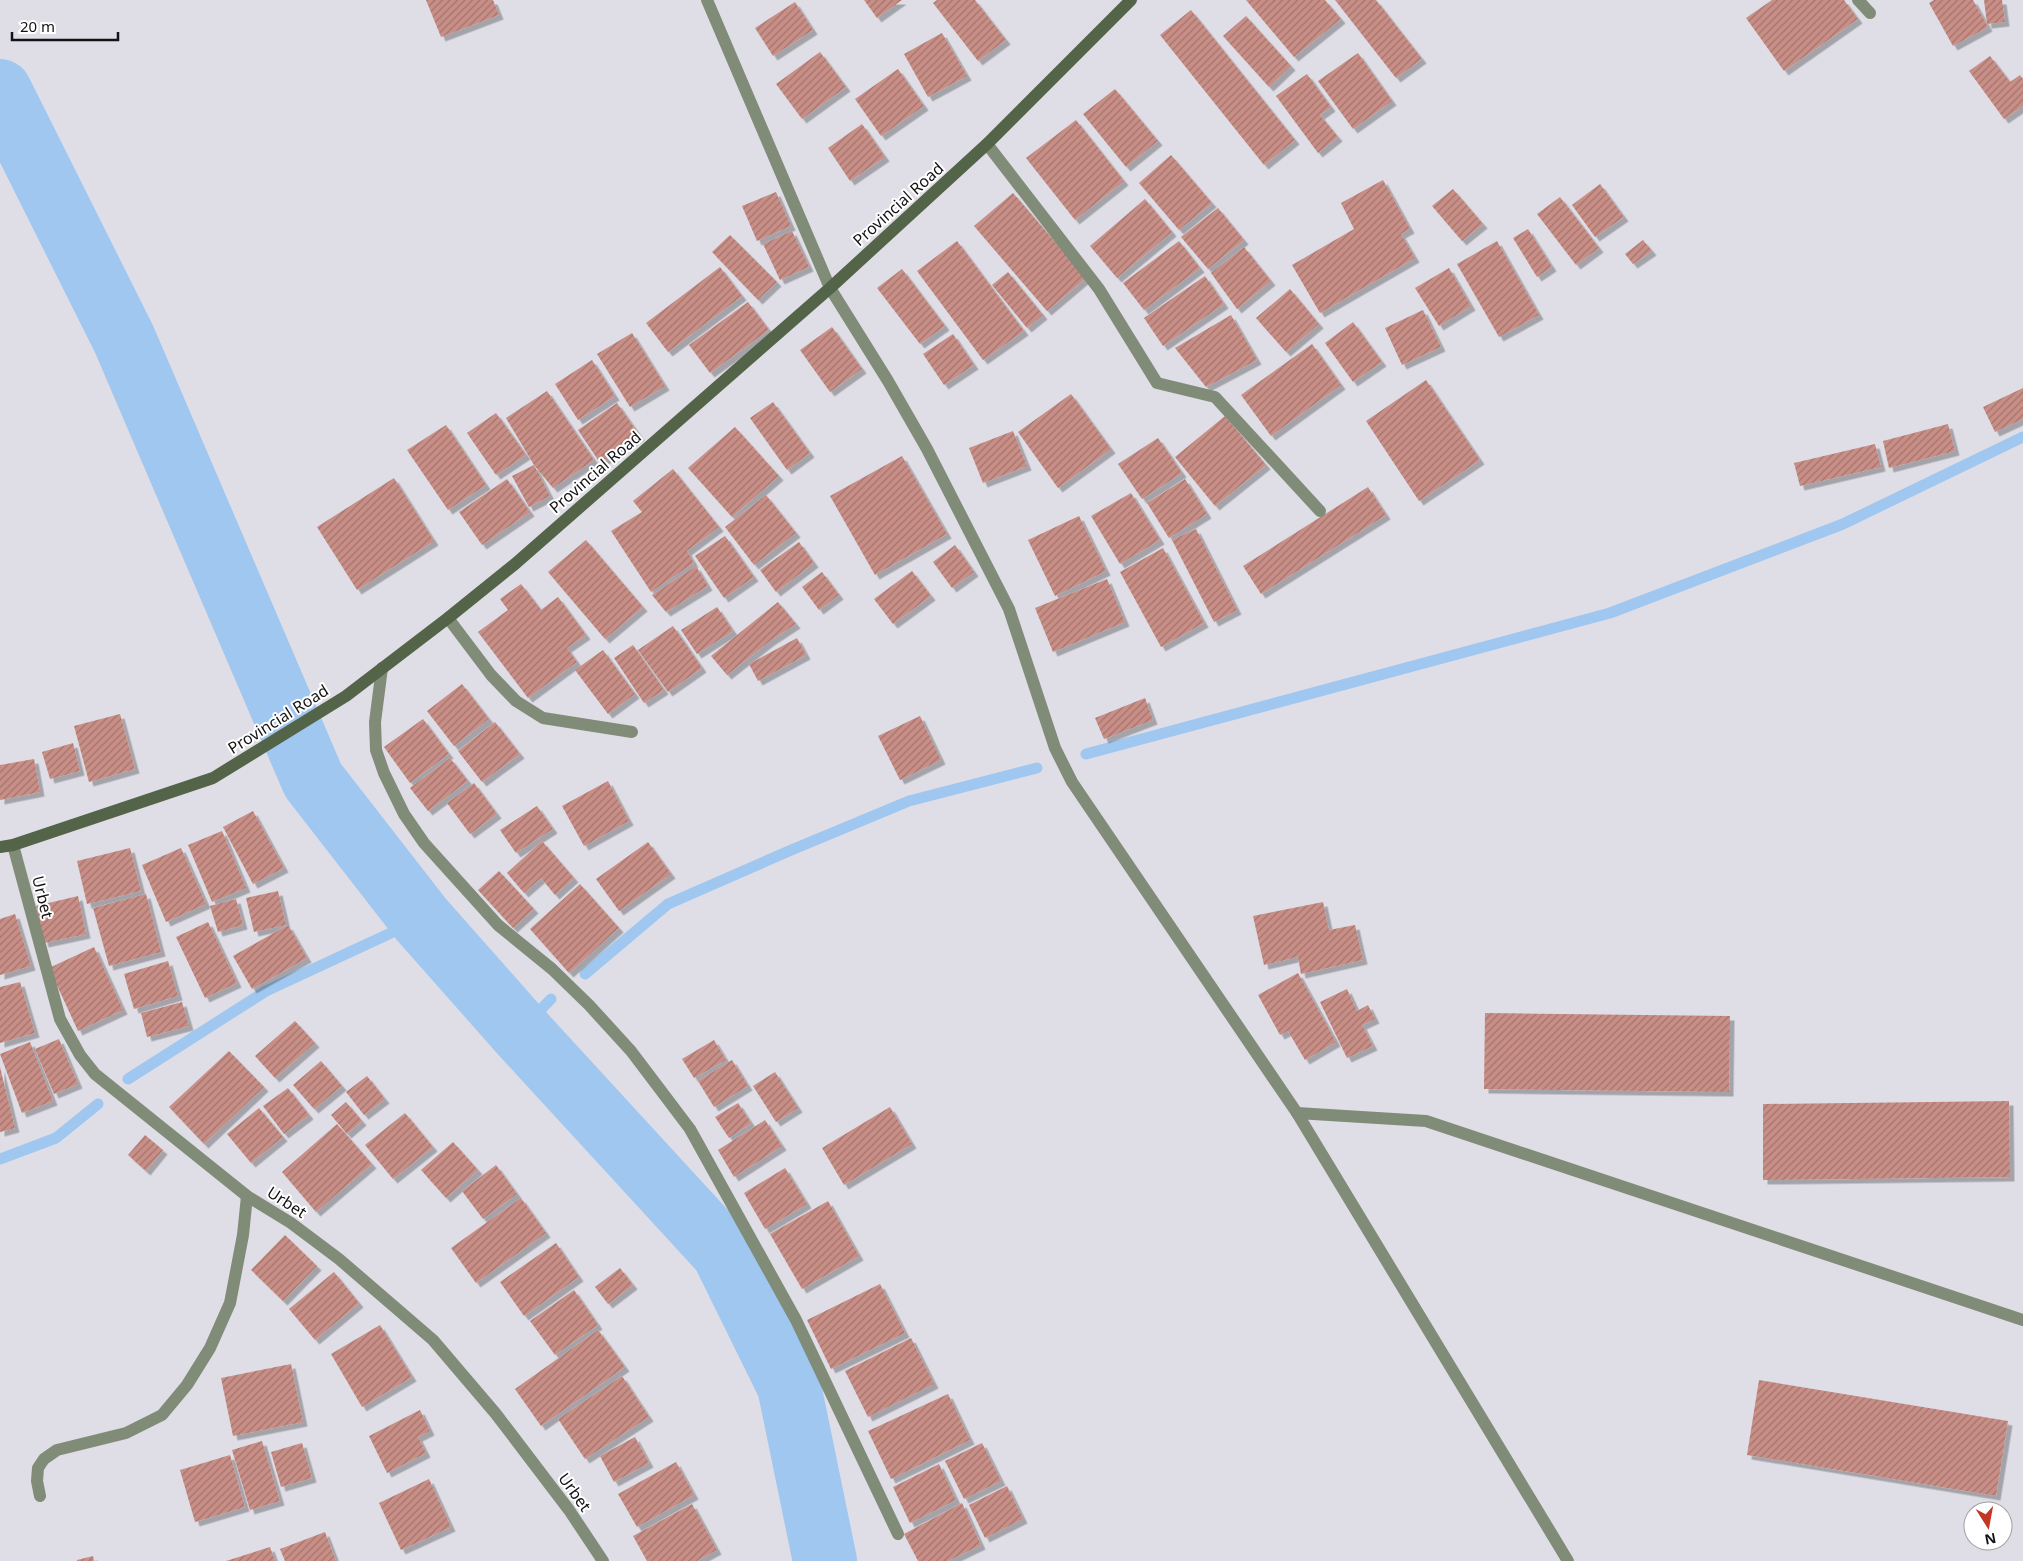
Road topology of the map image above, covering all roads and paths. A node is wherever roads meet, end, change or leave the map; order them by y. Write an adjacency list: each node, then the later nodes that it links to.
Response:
1 (707, 0): 6 (street)
2 (1131, 0): 5 (main road, Provincial Road)
3 (1858, 0): 4 (street)
4 (1870, 14)
5 (987, 144): 6 (main road, Provincial Road); 7 (street)
6 (830, 288): 8 (main road, Provincial Road); 13 (street)
7 (1320, 511)
8 (448, 618): 9 (main road, Provincial Road); 10 (street)
9 (382, 668): 11 (main road, Provincial Road); 17 (street)
10 (632, 732)
11 (13, 845): 12 (main road, Provincial Road); 14 (street, Urbet)
12 (0, 847)
13 (1298, 1113): 15 (street); 19 (street)
14 (247, 1196): 16 (street); 18 (street, Urbet)
15 (2023, 1320)
16 (40, 1496)
17 (898, 1534)
18 (603, 1561)
19 (1568, 1561)

